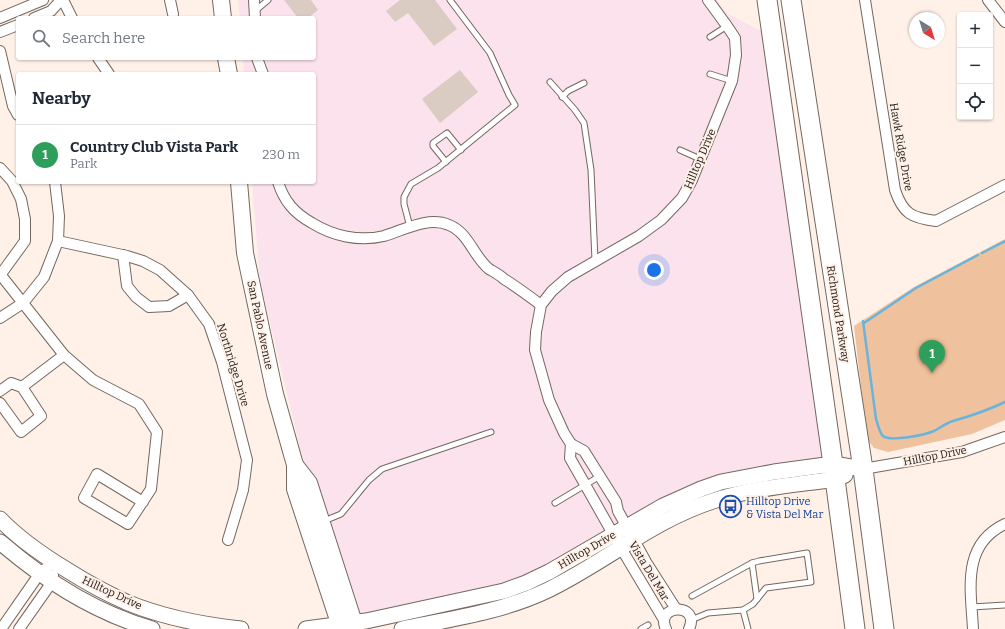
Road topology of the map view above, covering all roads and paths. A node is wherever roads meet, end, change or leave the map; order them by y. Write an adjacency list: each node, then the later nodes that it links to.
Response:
1 (43, 0): 21 (street)
2 (62, 0): 17 (street); 18 (street)
3 (170, 0): 14 (street)
4 (222, 0): 19 (main road)
5 (231, 0): 20 (main road)
6 (254, 0): 15 (street)
7 (268, 0): 15 (lane)
8 (450, 0): 42 (lane)
9 (708, 0): 24 (street, Hilltop Drive)
10 (767, 0): 69 (highway)
11 (790, 0): 68 (highway, Richmond Parkway)
12 (865, 0): 50 (street, Hawk Ridge Drive)
13 (988, 0): 16 (street)
14 (172, 14)
15 (255, 14)
16 (994, 14): 22 (street)
17 (39, 16)
18 (71, 16)
19 (223, 16)
20 (232, 16)
21 (0, 18)
22 (1005, 22)
23 (16, 26): 25 (street)
24 (727, 26): 26 (lane); 37 (street, Hilltop Drive)
25 (0, 32)
26 (710, 37)
27 (0, 51): 41 (street)
28 (99, 60): 32 (street)
29 (226, 60): 33 (main road)
30 (234, 60): 34 (main road)
31 (258, 60): 35 (street)
32 (107, 72)
33 (229, 72)
34 (233, 72)
35 (262, 72)
36 (710, 74): 37 (lane)
37 (732, 81): 44 (street, Hilltop Drive)
38 (550, 82): 40 (lane)
39 (584, 83): 40 (lane)
40 (562, 97): 54 (lane)
41 (16, 112)
42 (461, 150): 45 (lane); 45 (lane)
43 (680, 150): 44 (lane)
44 (700, 159): 54 (street, Hilltop Drive)
45 (446, 162): 51 (lane)
46 (0, 168): 55 (street)
47 (55, 184): 52 (street)
48 (239, 184): 67 (main road, San Pablo Avenue)
49 (279, 184): 51 (street)
50 (1005, 185)
51 (410, 227): 58 (street)
52 (58, 241): 53 (street, Northridge Drive); 57 (street)
53 (123, 255): 56 (street, Northridge Drive); 56 (street)
54 (595, 260): 58 (street, Hilltop Drive)
55 (0, 274): 57 (street)
56 (188, 295): 79 (street, Northridge Drive)
57 (23, 302): 59 (street); 60 (street)
58 (541, 305): 66 (street, Hilltop Drive)
59 (0, 318)
60 (64, 354): 61 (street); 72 (street)
61 (22, 387): 62 (street); 63 (street)
62 (0, 390)
63 (0, 403)
64 (491, 432): 75 (lane)
65 (1005, 437): 68 (street, Hilltop Drive)
66 (571, 444): 70 (street, Vista Del Mar); 71 (street, Vista Del Mar)
67 (295, 465): 75 (main road, San Pablo Avenue); 95 (main road, San Pablo Avenue)
68 (863, 469): 69 (main road, Hilltop Drive); 105 (highway, Richmond Parkway)
69 (834, 471): 77 (main road, Hilltop Drive); 80 (main road, Hilltop Drive); 104 (highway)
70 (600, 476): 71 (lane); 77 (street, Vista Del Mar)
71 (585, 485): 73 (lane); 78 (street, Vista Del Mar)
72 (143, 502): 72 (street)
73 (555, 503)
74 (0, 518): 83 (main road, Hilltop Drive)
75 (321, 522): 95 (main road, San Pablo Avenue)
76 (1005, 524): 89 (street)
77 (628, 526): 78 (main road, Hilltop Drive); 80 (street, Vista Del Mar)
78 (614, 534): 82 (street, Vista Del Mar); 95 (main road, Hilltop Drive)
79 (228, 540)
80 (635, 540): 82 (main road, Hilltop Drive); 90 (street, Vista Del Mar)
81 (0, 542): 85 (main road, Hilltop Drive)
82 (621, 548): 94 (street, Vista Del Mar); 101 (main road, Hilltop Drive)
83 (54, 562): 85 (street); 99 (main road, Hilltop Drive)
84 (752, 563): 86 (lane); 87 (lane); 87 (lane)
85 (46, 577): 96 (street); 97 (street); 98 (main road, Hilltop Drive)
86 (692, 596)
87 (757, 598): 91 (lane)
88 (1005, 605): 89 (lane)
89 (972, 608): 106 (street)
90 (676, 609): 92 (street); 94 (street)
91 (743, 610): 92 (lane); 103 (lane)
92 (690, 624)
93 (648, 625): 102 (lane)
94 (665, 625)
95 (348, 627): 100 (main road, Hilltop Drive)
96 (1, 629)
97 (19, 629)
98 (152, 629)
99 (241, 629)
100 (306, 629)
101 (402, 629)
102 (642, 629)
103 (748, 629)
104 (855, 629)
105 (884, 629)
106 (973, 629)

